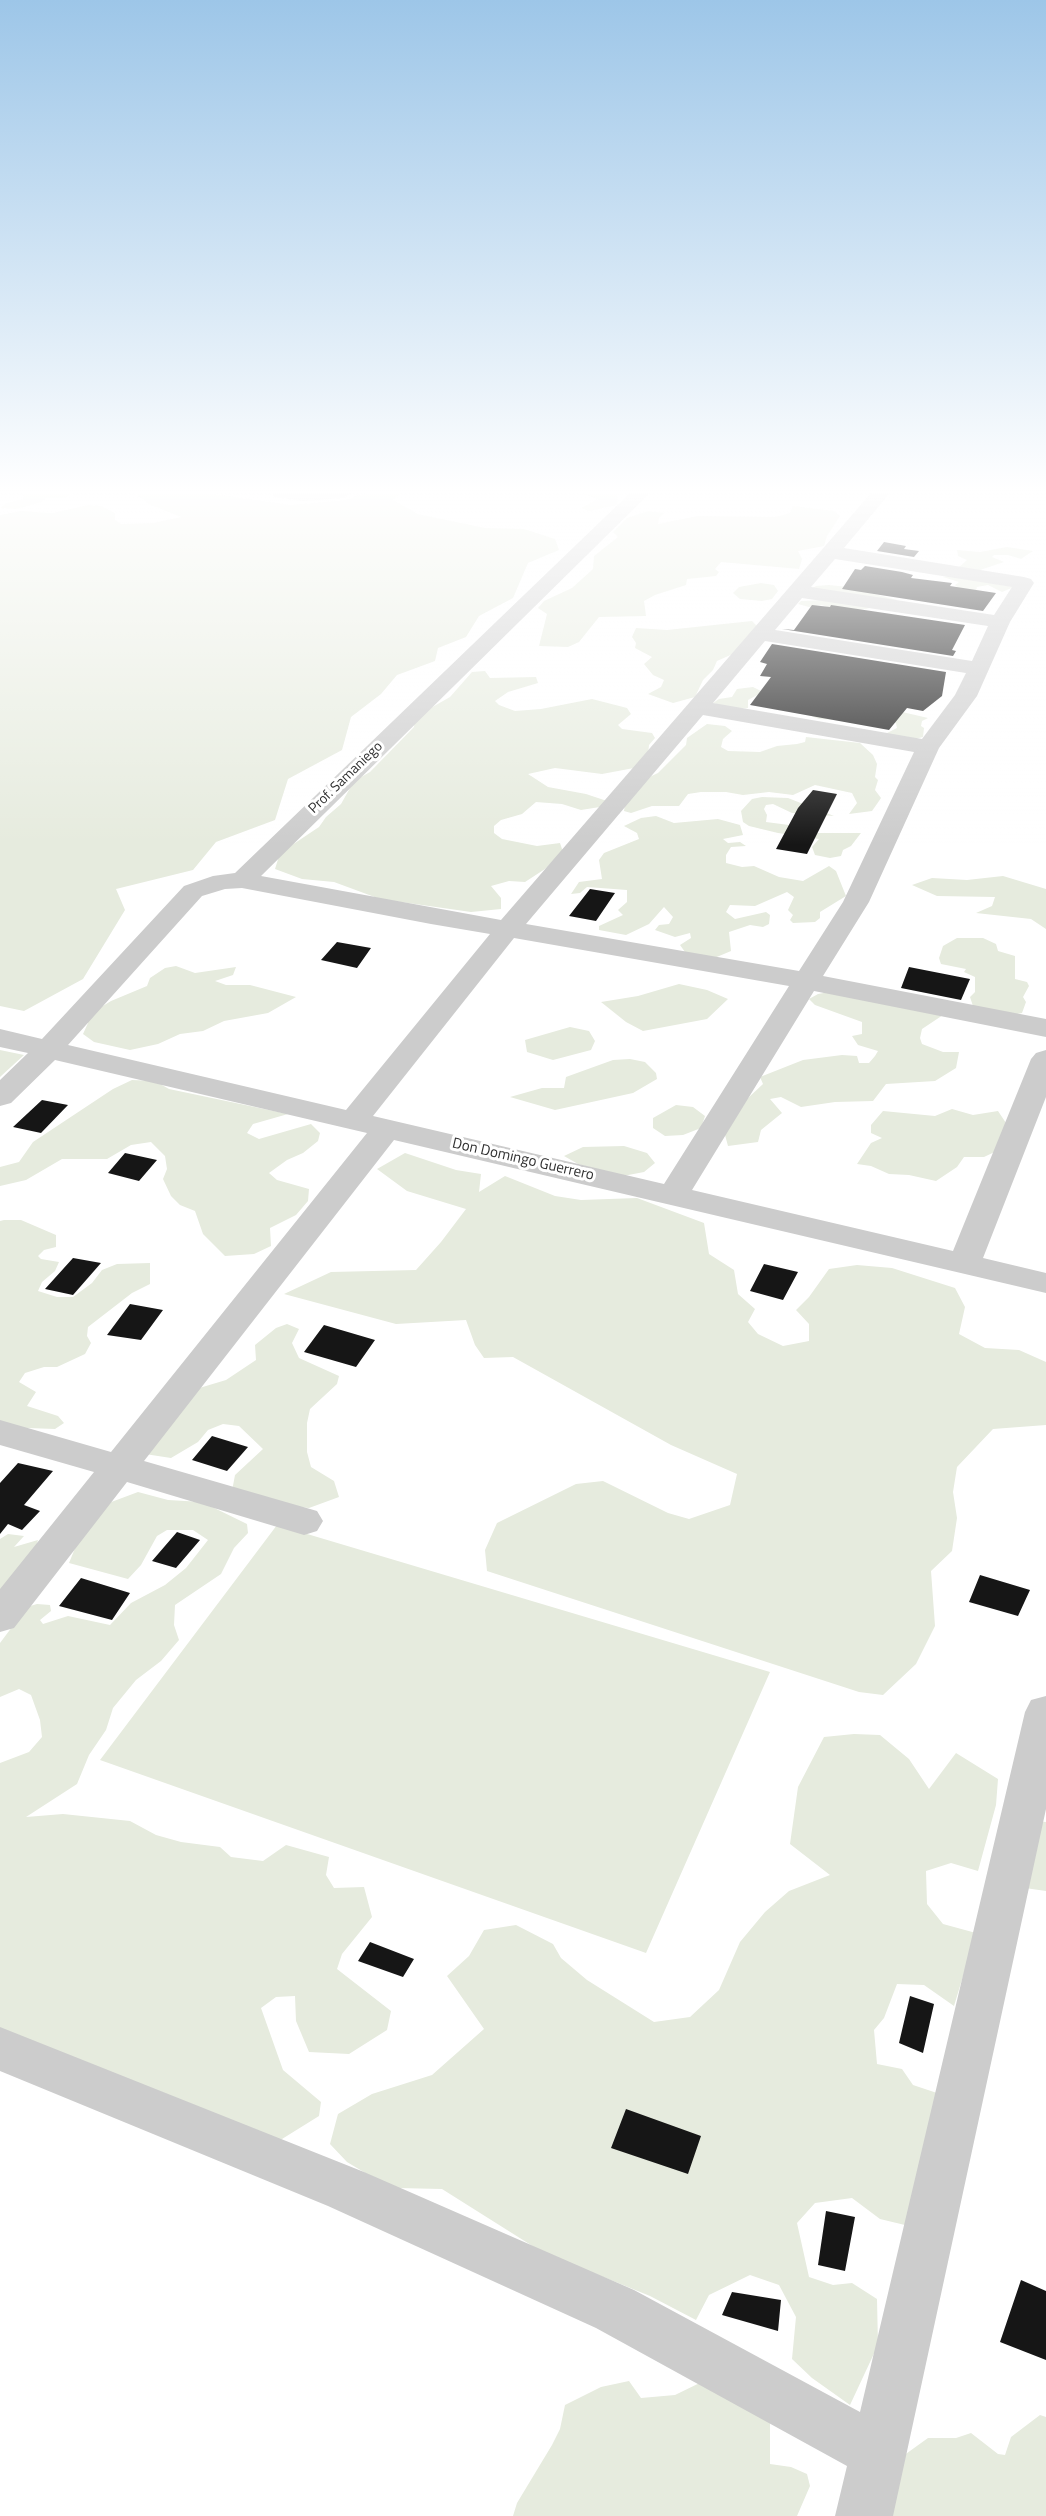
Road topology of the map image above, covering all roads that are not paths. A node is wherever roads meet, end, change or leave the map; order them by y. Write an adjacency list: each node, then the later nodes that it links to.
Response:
1 (520, 610): 10 (street, Prof. Samaniego)
2 (779, 610): 6 (street)
3 (924, 610): 5 (street)
4 (1007, 610): 5 (street)
5 (1000, 622): 7 (street)
6 (759, 634): 7 (street); 8 (street)
7 (978, 668): 9 (street)
8 (696, 706): 9 (street); 11 (street)
9 (928, 747): 12 (street)
10 (242, 880): 11 (street); 15 (street)
11 (507, 930): 12 (street); 18 (street)
12 (806, 981): 13 (street); 20 (street)
13 (1046, 1028)
14 (0, 1038): 15 (street, Don Domingo Guerrero)
15 (49, 1049): 17 (street); 18 (street, Don Domingo Guerrero)
16 (1046, 1059): 21 (street)
17 (0, 1097)
18 (354, 1120): 19 (street, Don Domingo Guerrero)
19 (387, 1128): 20 (street, Don Domingo Guerrero); 24 (street)
20 (673, 1194): 21 (street, Don Domingo Guerrero)
21 (964, 1263): 22 (street, Don Domingo Guerrero)
22 (1046, 1283)
23 (0, 1432): 24 (street)
24 (120, 1467): 25 (street); 26 (street)
25 (304, 1521)
26 (0, 1617)
27 (1046, 1712): 29 (street)
28 (0, 2049): 29 (street)
29 (880, 2453): 30 (street)
30 (864, 2516)

